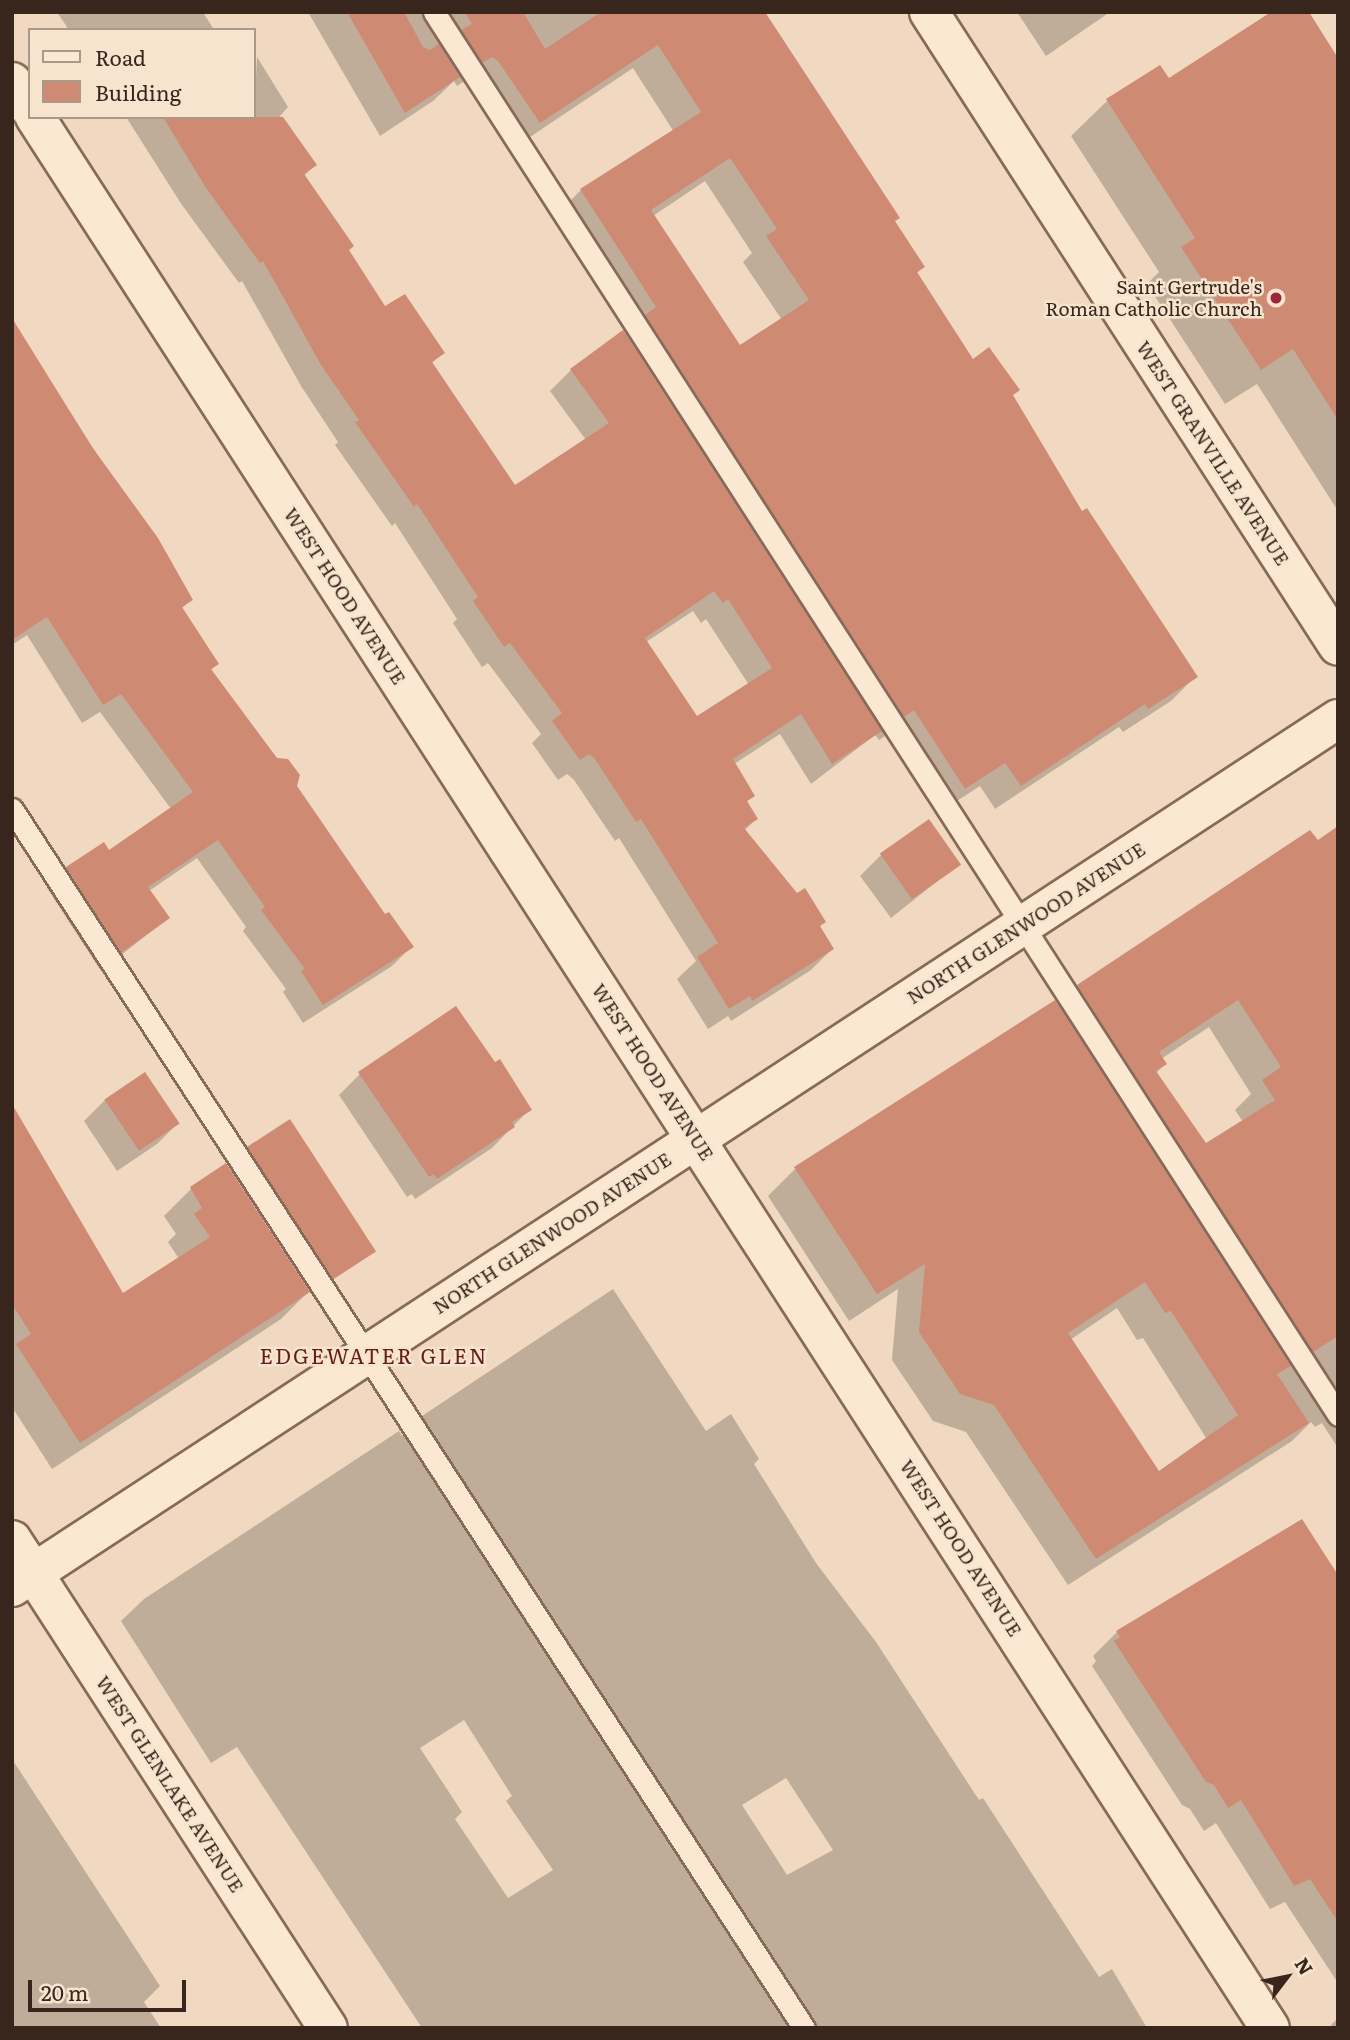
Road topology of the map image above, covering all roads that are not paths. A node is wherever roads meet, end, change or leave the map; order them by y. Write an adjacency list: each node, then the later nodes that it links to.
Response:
1 (434, 12): 9 (lane)
2 (929, 12): 6 (street, WEST GRANVILLE AVENUE)
3 (12, 82): 4 (street)
4 (28, 106)
5 (36, 119): 10 (street, WEST HOOD AVENUE)
6 (1338, 646)
7 (1338, 719): 9 (street, NORTH GLENWOOD AVENUE)
8 (12, 809): 11 (lane)
9 (1023, 925): 10 (street, NORTH GLENWOOD AVENUE); 12 (lane)
10 (696, 1139): 11 (street, NORTH GLENWOOD AVENUE); 17 (street, WEST HOOD AVENUE)
11 (368, 1353): 14 (street, NORTH GLENWOOD AVENUE); 16 (lane)
12 (1338, 1415)
13 (12, 1540): 14 (street, WEST GLENLAKE AVENUE)
14 (23, 1580): 15 (street, WEST GLENLAKE AVENUE)
15 (328, 2028)
16 (804, 2028)
17 (1270, 2028)

